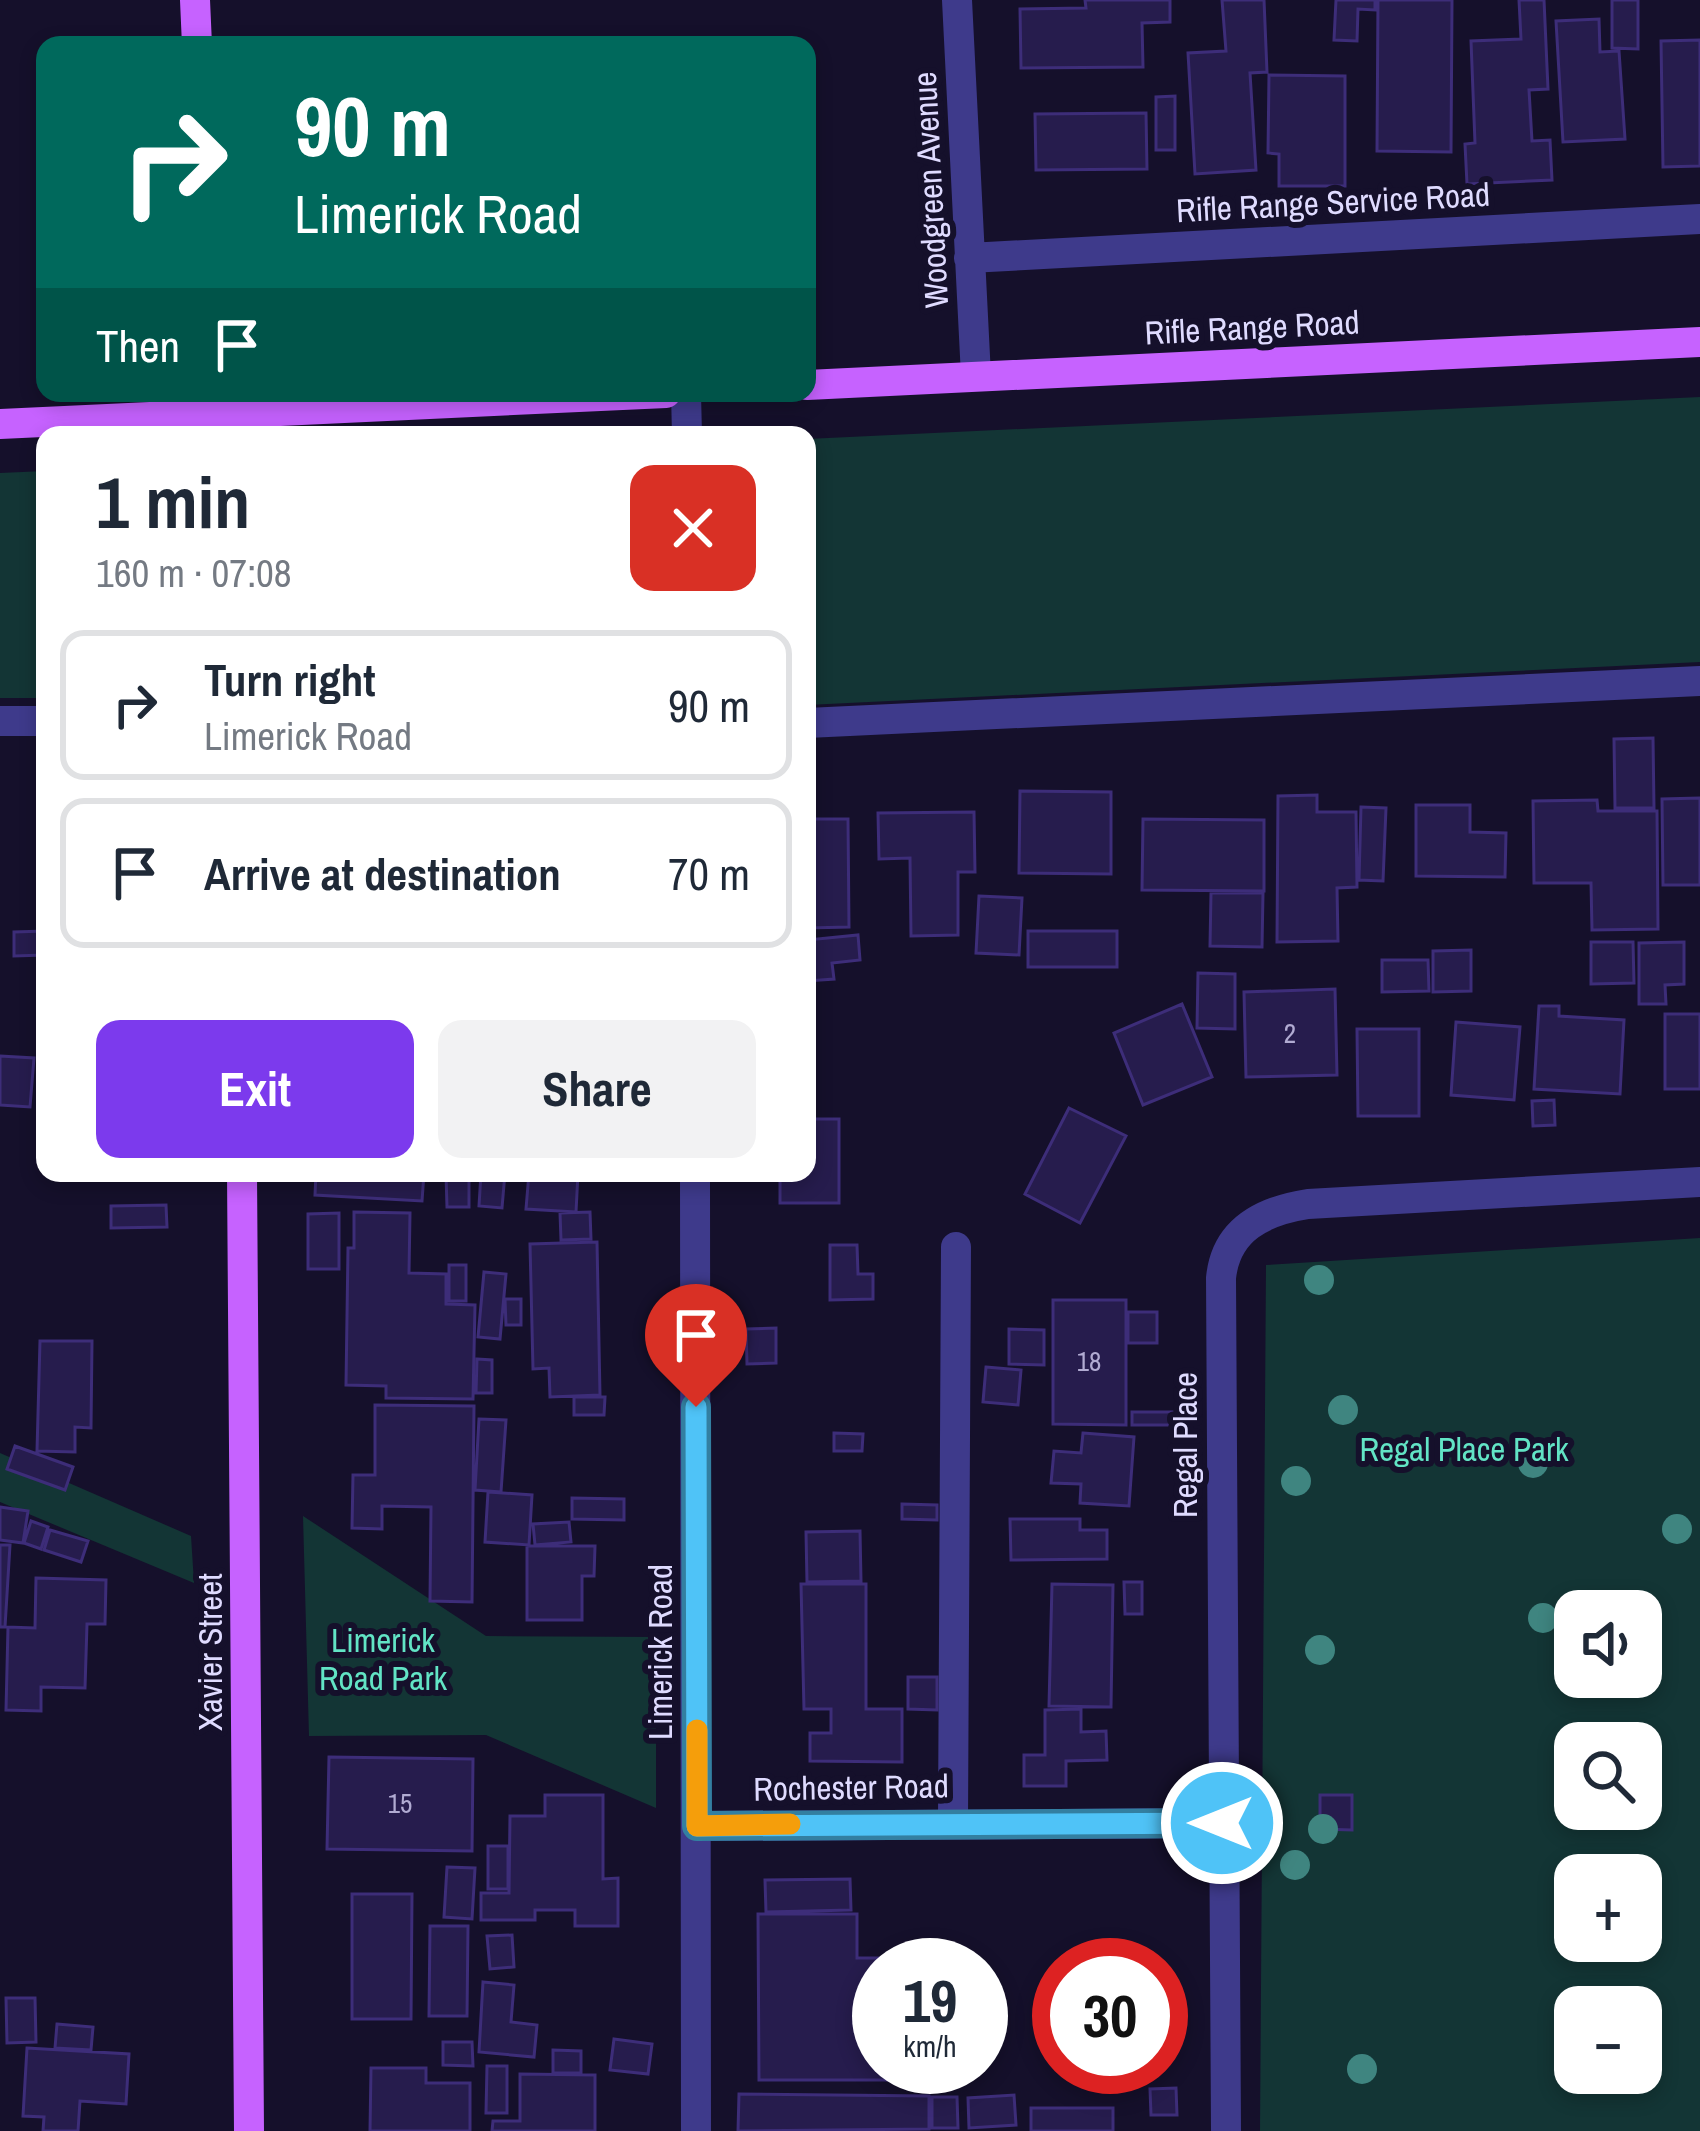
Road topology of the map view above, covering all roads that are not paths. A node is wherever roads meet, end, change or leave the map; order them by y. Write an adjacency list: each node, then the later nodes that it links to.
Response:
1 (194, 0): 3 (main road)
2 (958, 0): 5 (street, Woodgreen Avenue)
3 (196, 36)
4 (1700, 219): 5 (street, Rifle Range Service Road)
5 (969, 258): 7 (street, Woodgreen Avenue)
6 (1700, 342): 7 (main road, Rifle Range Road)
7 (976, 376): 8 (main road, Rifle Range Road)
8 (816, 385)
9 (464, 402): 10 (main road)
10 (216, 413): 11 (main road)
11 (0, 424)
12 (1700, 681): 15 (street)
13 (0, 721): 14 (street)
14 (36, 722)
15 (816, 722)
16 (242, 1182): 23 (main road, Xavier Street)
17 (694, 1182): 22 (street, Limerick Road)
18 (1700, 1182): 21 (street, Regal Place)
19 (956, 1247): 20 (street)
20 (953, 1821): 21 (street, Rochester Road); 22 (street, Rochester Road)
21 (1222, 1823): 25 (street, Regal Place)
22 (697, 1826): 24 (street, Limerick Road)
23 (249, 2131)
24 (696, 2131)
25 (1226, 2131)

